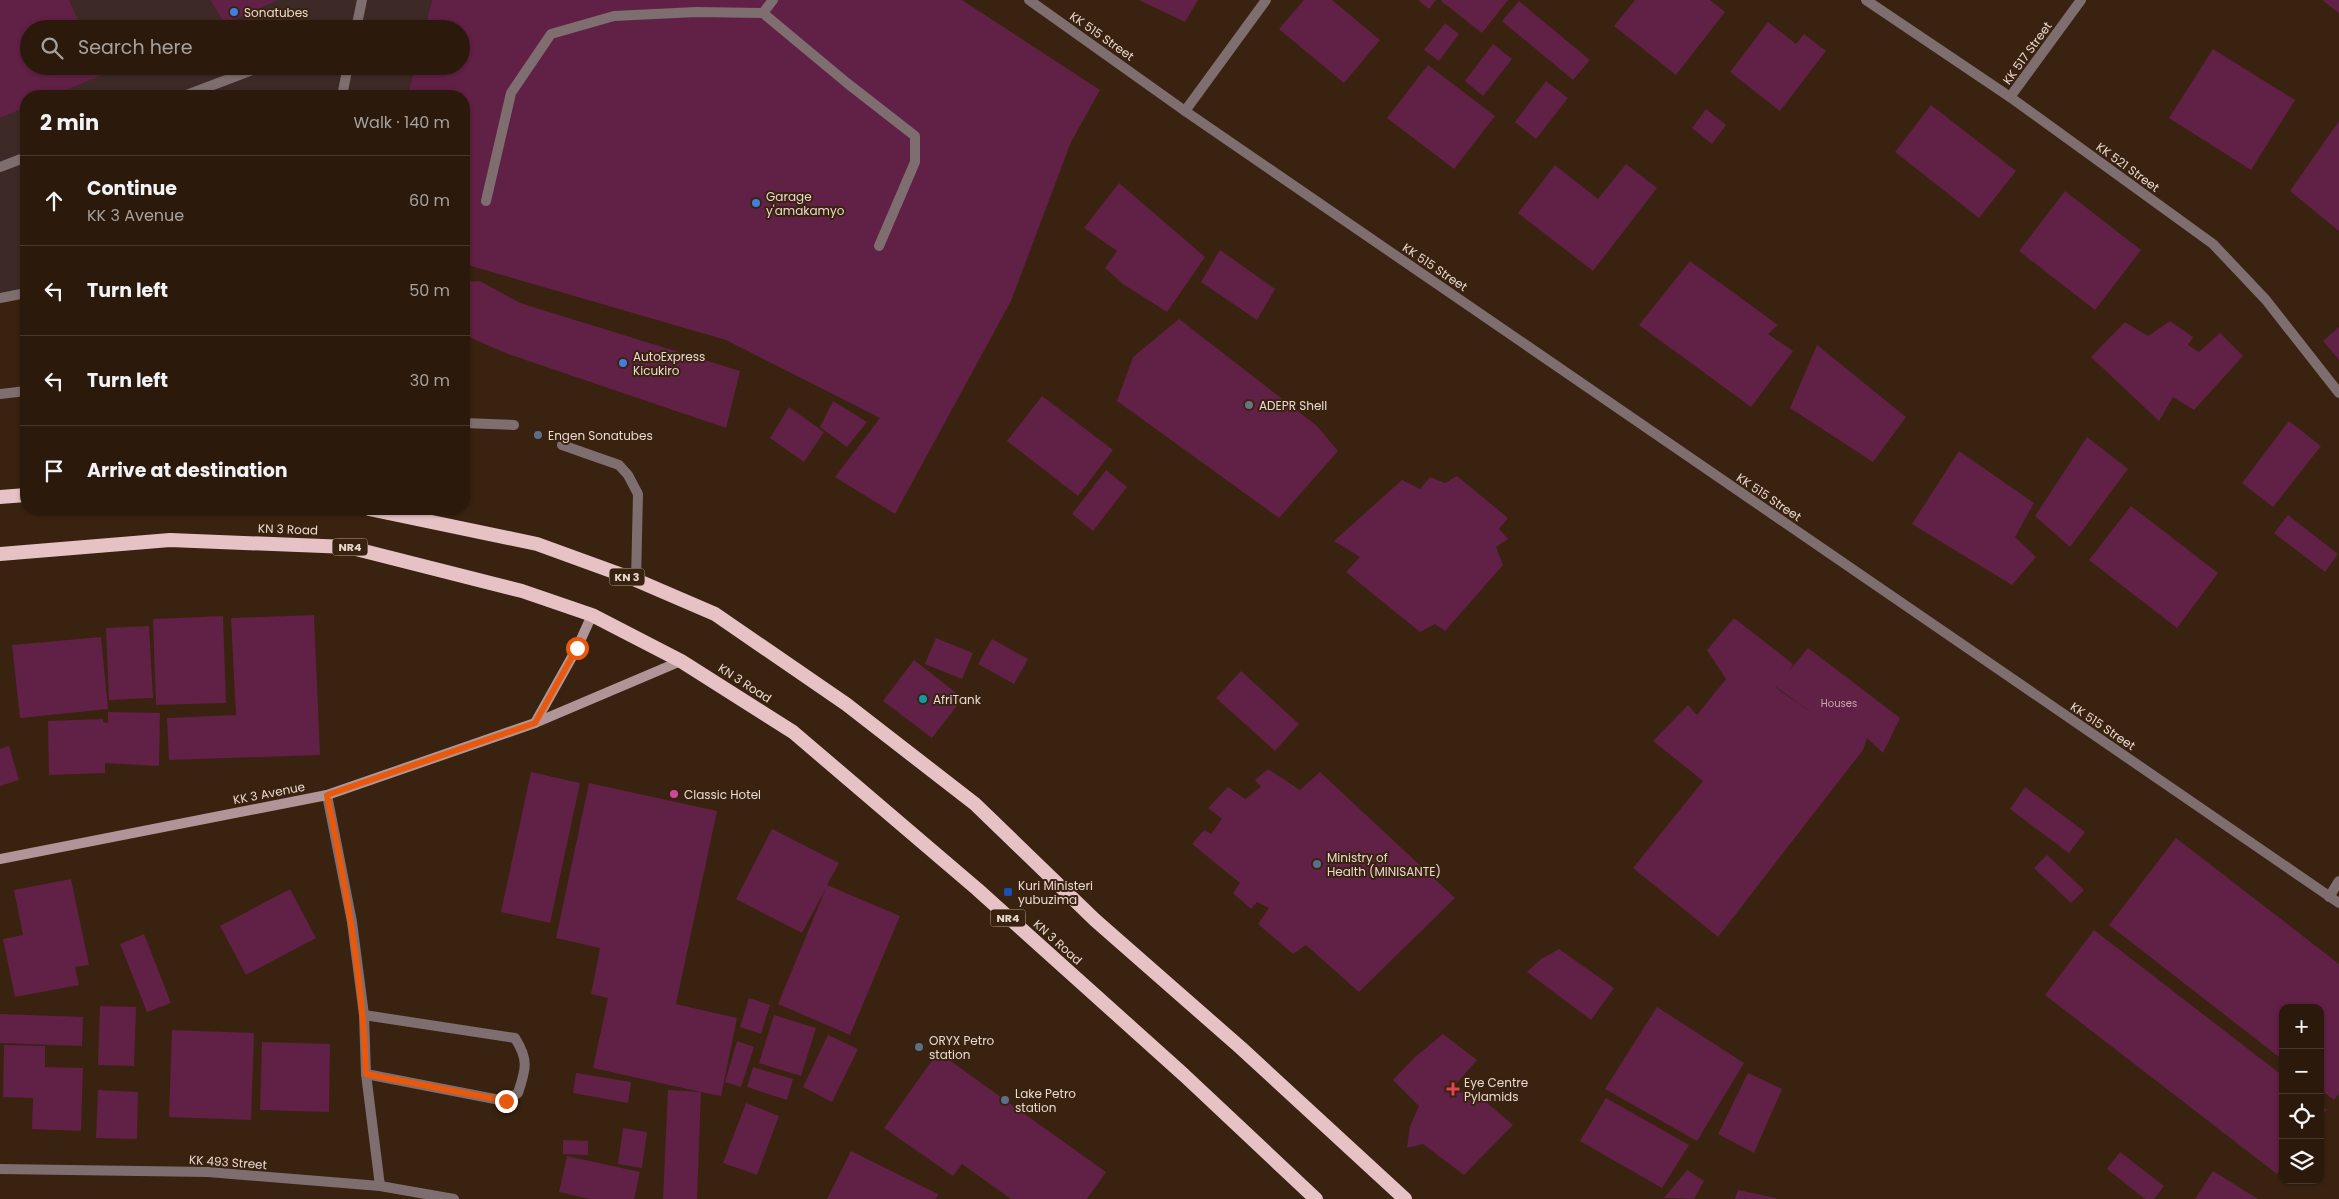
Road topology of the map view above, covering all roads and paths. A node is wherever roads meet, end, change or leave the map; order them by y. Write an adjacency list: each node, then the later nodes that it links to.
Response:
1 (362, 0): 8 (street)
2 (773, 0): 7 (street)
3 (1029, 0): 14 (street, KK 515 Street)
4 (1266, 0): 14 (street)
5 (1866, 0): 13 (street, KK 521 Street)
6 (2081, 0): 13 (street, KK 517 Street)
7 (763, 13): 17 (street); 18 (street)
8 (358, 20)
9 (239, 75): 11 (street)
10 (346, 75): 12 (street)
11 (200, 90)
12 (343, 90)
13 (2010, 97): 23 (street, KK 521 Street)
14 (1185, 110): 38 (street, KK 515 Street)
15 (20, 159): 16 (street)
16 (0, 167)
17 (486, 202)
18 (879, 246)
19 (20, 294): 20 (street)
20 (0, 298)
21 (20, 391): 22 (street)
22 (0, 394)
23 (2339, 394)
24 (470, 423): 25 (street)
25 (514, 425)
26 (562, 444): 31 (street)
27 (20, 495): 28 (highway)
28 (0, 497)
29 (398, 515): 31 (highway, KN 3)
30 (0, 554): 32 (highway, KN 3 Road / NR4)
31 (636, 580): 46 (highway, KN 3)
32 (592, 615): 33 (highway, KN 3 Road / NR4); 34 (main road)
33 (682, 660): 34 (main road, KK 3 Avenue); 45 (highway, KN 3 Road / NR4)
34 (535, 723): 35 (main road, KK 3 Avenue)
35 (327, 795): 36 (main road, KK 3 Avenue); 40 (street)
36 (0, 859)
37 (2339, 882): 38 (street)
38 (2329, 897): 39 (street, KK 515 Street)
39 (2339, 903)
40 (364, 1015): 41 (street); 41 (street)
41 (366, 1074): 43 (street)
42 (0, 1169): 43 (street, KK 493 Street)
43 (380, 1186): 44 (street, KK 493 Street)
44 (454, 1199)
45 (1316, 1199)
46 (1405, 1199)

